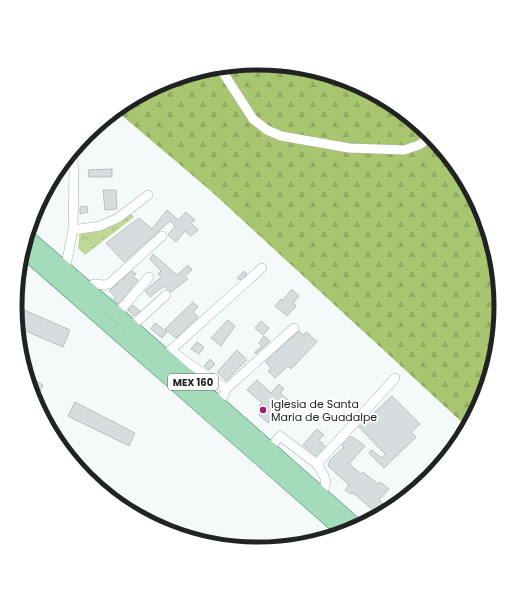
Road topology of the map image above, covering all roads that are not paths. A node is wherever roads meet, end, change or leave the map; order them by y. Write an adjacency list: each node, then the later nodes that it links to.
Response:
1 (223, 73): 2 (street)
2 (427, 140)
3 (73, 161): 5 (street)
4 (148, 195): 5 (street)
5 (73, 230): 10 (street)
6 (162, 236): 12 (street)
7 (32, 240): 10 (main road, MEX 160)
8 (28, 254): 12 (main road, MEX 160)
9 (262, 268): 17 (street)
10 (65, 270): 12 (main road, MEX 160)
11 (149, 277): 14 (street)
12 (82, 293): 14 (main road, MEX 160); 21 (main road, MEX 160)
13 (166, 295): 15 (street)
14 (117, 314): 15 (main road, MEX 160)
15 (131, 327): 17 (main road, MEX 160)
16 (294, 328): 19 (street)
17 (168, 353): 19 (street); 20 (main road, MEX 160)
18 (395, 378): 22 (street)
19 (226, 389): 20 (street)
20 (217, 403): 21 (main road, MEX 160)
21 (265, 454): 22 (street); 23 (main road, MEX 160); 25 (main road, MEX 160)
22 (317, 464): 23 (street)
23 (320, 495): 24 (main road, MEX 160)
24 (353, 523)
25 (340, 528)

